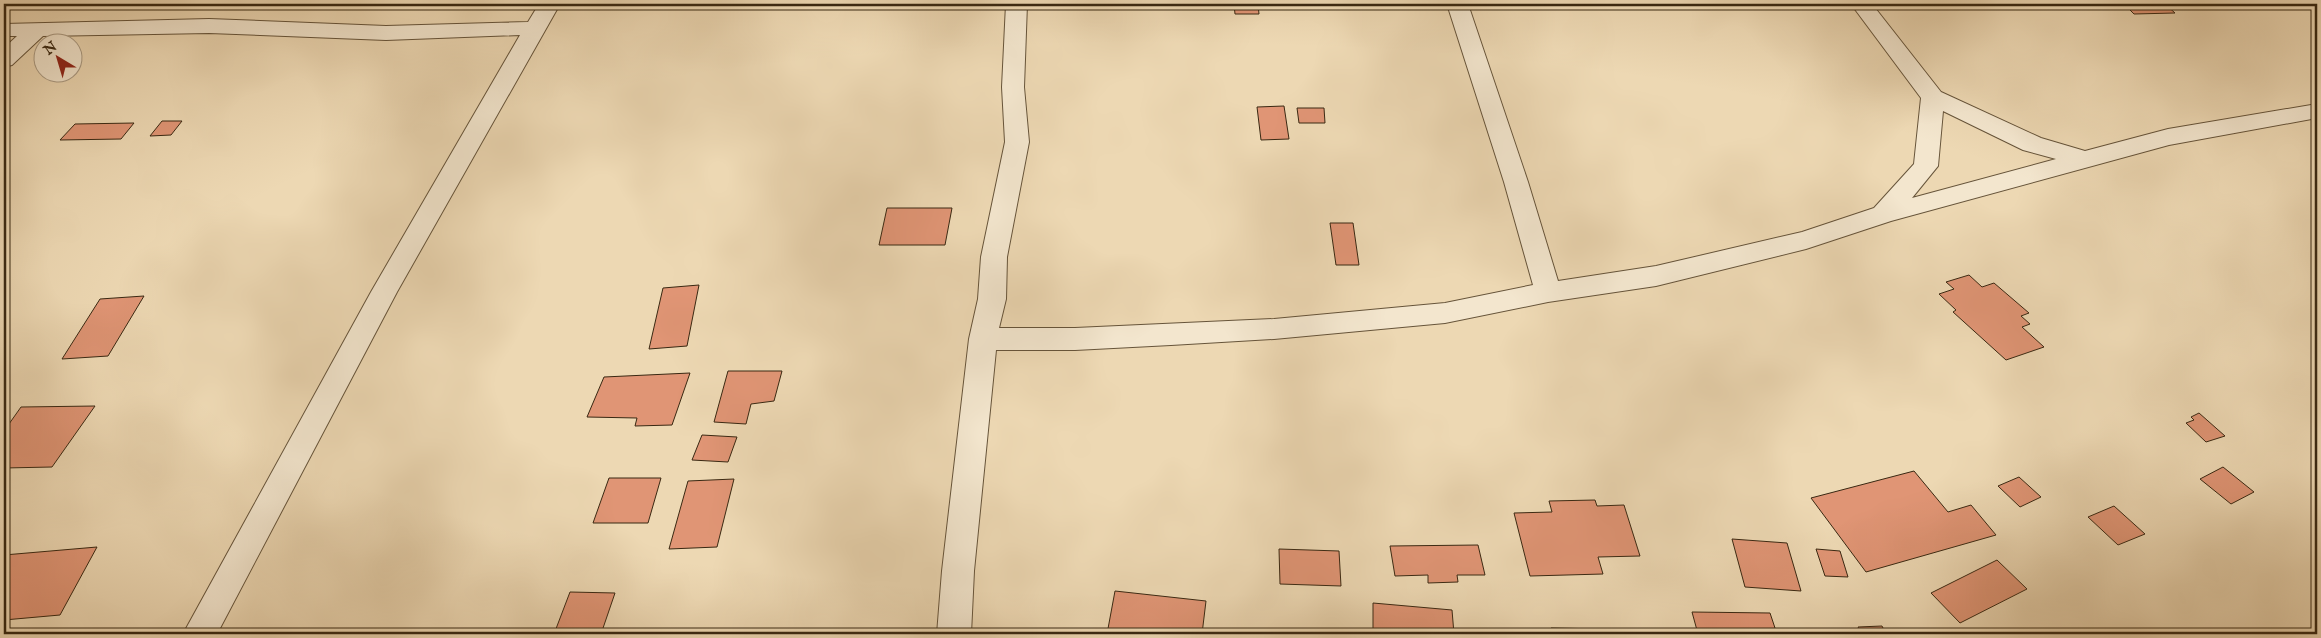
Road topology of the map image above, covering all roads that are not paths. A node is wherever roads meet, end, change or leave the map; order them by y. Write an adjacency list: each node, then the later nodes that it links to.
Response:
1 (549, 4): 5 (street)
2 (1016, 4): 14 (street)
3 (1457, 4): 13 (street)
4 (1861, 4): 9 (street)
5 (535, 28): 7 (street); 15 (street)
6 (4, 30): 7 (street)
7 (37, 30): 8 (street)
8 (4, 60)
9 (1934, 97): 11 (street); 12 (street)
10 (2317, 111): 11 (street)
11 (2084, 159): 12 (street)
12 (1882, 214): 13 (street)
13 (1548, 292): 14 (street)
14 (983, 339): 16 (street)
15 (200, 634)
16 (954, 634)

